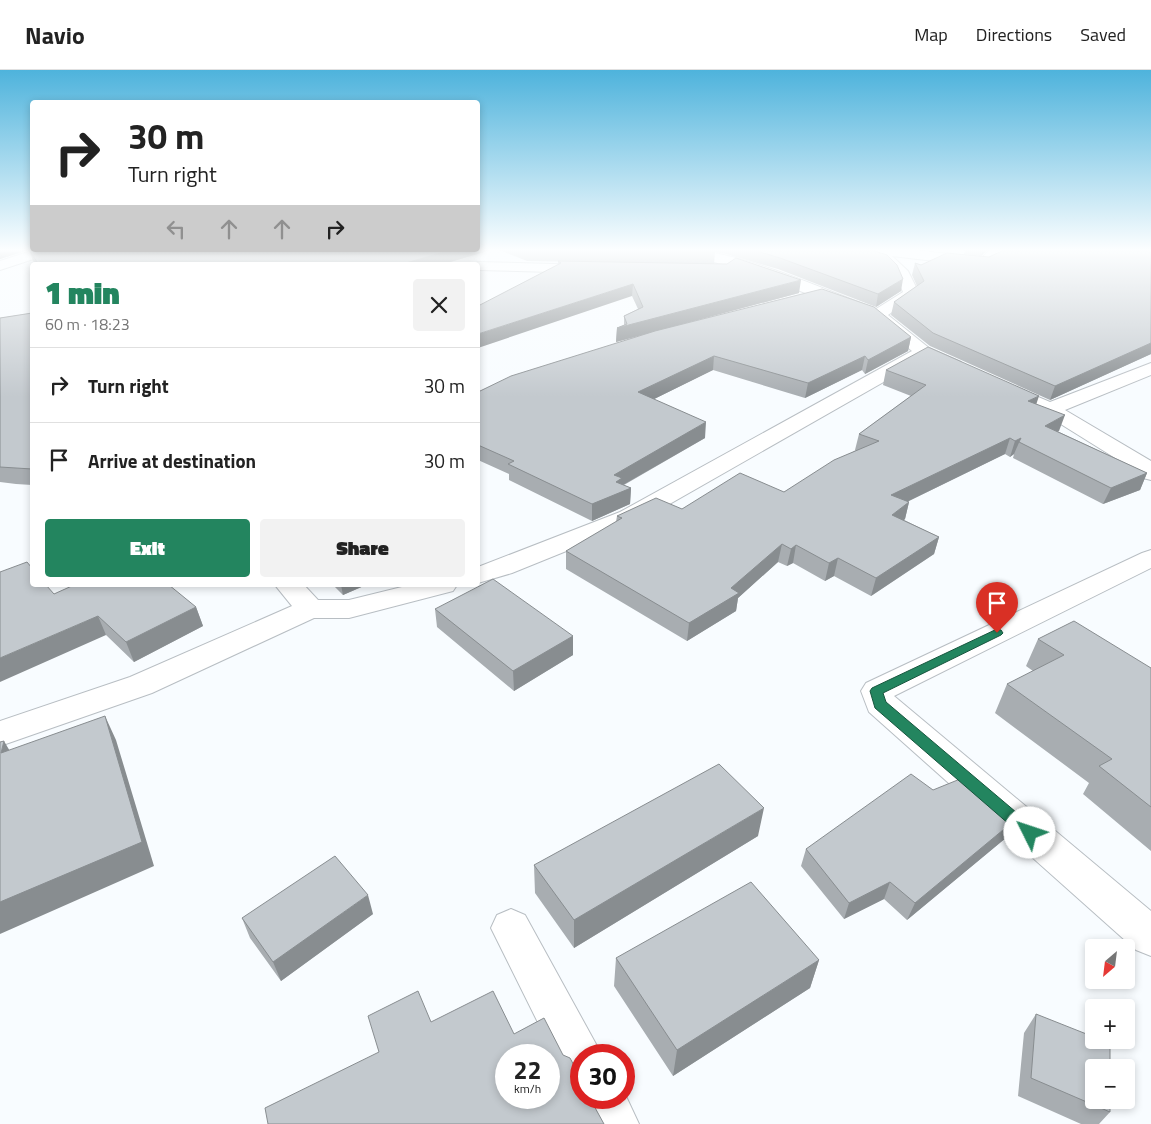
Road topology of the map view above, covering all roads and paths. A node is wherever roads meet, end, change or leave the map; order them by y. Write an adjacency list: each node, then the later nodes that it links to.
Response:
1 (801, 298): 4 (street)
2 (831, 298): 5 (street)
3 (904, 298): 5 (street)
4 (793, 300)
5 (878, 316): 6 (street)
6 (923, 352): 8 (street); 13 (street)
7 (1151, 368): 10 (street)
8 (968, 372)
9 (986, 380): 10 (street)
10 (1050, 409): 11 (street)
11 (1151, 473)
12 (1151, 558): 19 (street)
13 (480, 574)
14 (291, 587): 16 (street)
15 (435, 587): 16 (street)
16 (310, 610): 17 (street)
17 (0, 734)
18 (511, 928): 20 (street)
19 (1151, 937)
20 (572, 1044)
21 (607, 1109): 22 (street)
22 (615, 1124)

